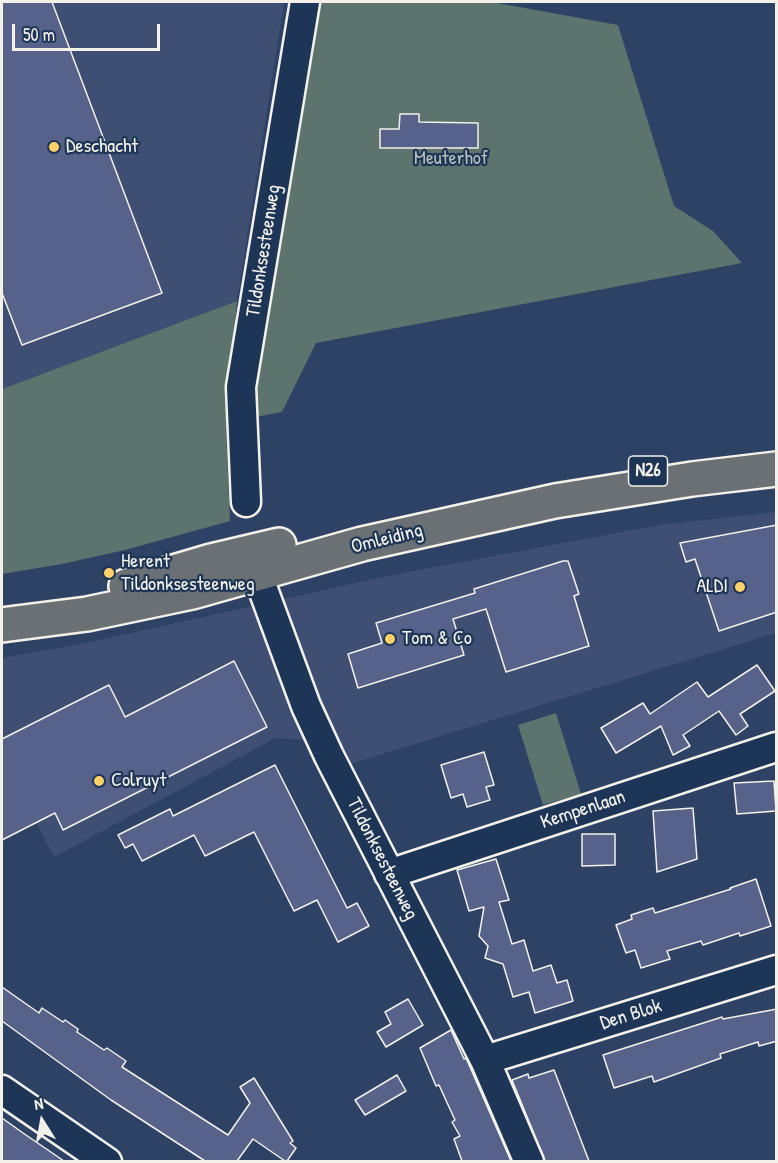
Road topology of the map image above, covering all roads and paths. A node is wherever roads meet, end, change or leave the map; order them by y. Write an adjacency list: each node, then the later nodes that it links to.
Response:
1 (305, 2): 4 (street, Tildonksesteenweg)
2 (777, 454): 5 (main road, Omleiding / N26)
3 (777, 469): 5 (main road, Omleiding / N26)
4 (246, 502)
5 (251, 563): 6 (main road, Omleiding / N26); 7 (main road, Omleiding / N26); 9 (street, Tildonksesteenweg)
6 (2, 610)
7 (2, 625)
8 (777, 747): 9 (street, Kempenlaan)
9 (390, 874): 11 (street, Tildonksesteenweg)
10 (777, 970): 11 (street, Den Blok)
11 (485, 1060): 14 (street, Tildonksesteenweg)
12 (2, 1090): 13 (street)
13 (107, 1161)
14 (529, 1161)

